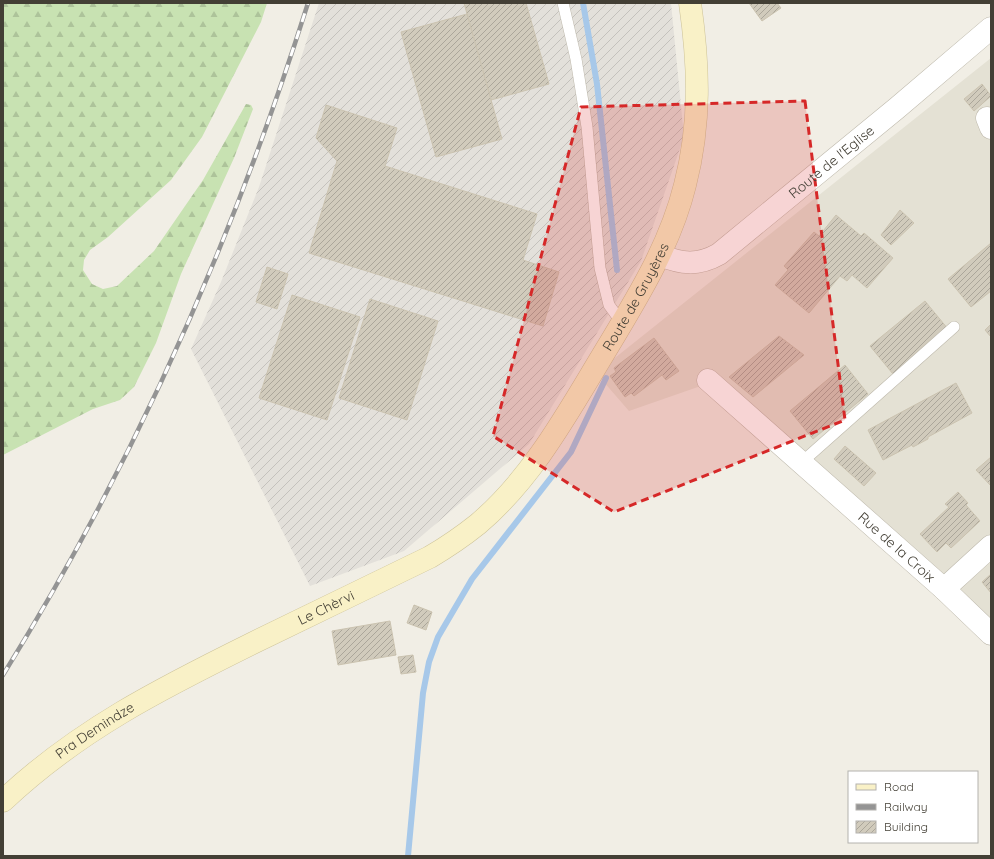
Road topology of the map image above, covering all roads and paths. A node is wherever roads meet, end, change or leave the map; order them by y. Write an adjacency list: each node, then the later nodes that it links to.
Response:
1 (563, 3): 5 (lane)
2 (690, 3): 4 (street, Route de Gruyères)
3 (991, 28): 4 (street, Route de l'Eglise)
4 (660, 255): 5 (street, Route de Gruyères)
5 (622, 323): 9 (street, Route de Gruyères)
6 (954, 327): 8 (lane)
7 (708, 380): 8 (street, Rue de la Croix)
8 (802, 462): 11 (street, Rue de la Croix)
9 (456, 541): 13 (street, Le Chèrvi)
10 (991, 546): 11 (street)
11 (944, 589): 12 (street, Rue de la Croix)
12 (991, 634)
13 (194, 672): 14 (street, Pra Demindze)
14 (3, 801)

